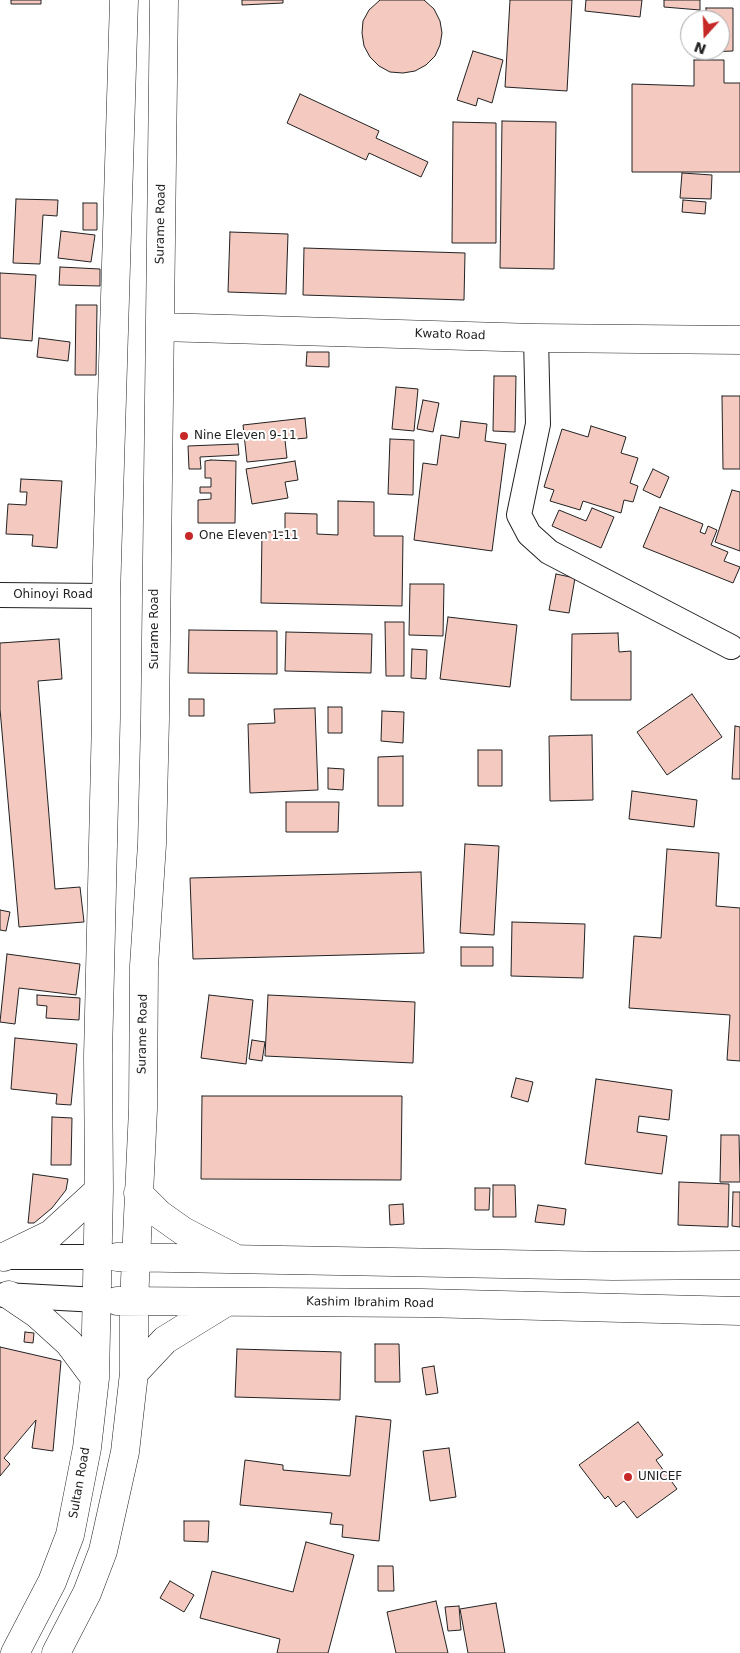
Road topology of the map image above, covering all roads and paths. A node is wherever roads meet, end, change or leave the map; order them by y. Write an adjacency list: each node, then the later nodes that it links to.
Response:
1 (124, 0): 7 (street)
2 (164, 0): 3 (street, Surame Road)
3 (160, 327): 4 (street, Kwato Road); 10 (street, Surame Road)
4 (536, 338): 5 (street, Kwato Road); 8 (street)
5 (740, 340)
6 (0, 595): 7 (street, Ohinoyi Road)
7 (106, 596): 9 (street)
8 (731, 647)
9 (99, 1190): 11 (street); 12 (street)
10 (138, 1193): 13 (street, Surame Road); 14 (street)
11 (2, 1257): 12 (street)
12 (98, 1257): 13 (street); 17 (street, Sultan Road)
13 (136, 1258): 14 (street); 18 (street, Surame Road)
14 (239, 1260): 15 (street)
15 (740, 1265)
16 (5, 1295): 17 (street, Kashim Ibrahim Road); 22 (street)
17 (98, 1300): 18 (street, Kashim Ibrahim Road); 22 (street, Sultan Road)
18 (134, 1302): 19 (street, Kashim Ibrahim Road); 21 (street)
19 (227, 1302): 20 (street, Kashim Ibrahim Road); 21 (street)
20 (740, 1312)
21 (134, 1374): 24 (street)
22 (95, 1378): 23 (street, Sultan Road)
23 (15, 1653)
24 (56, 1653)

